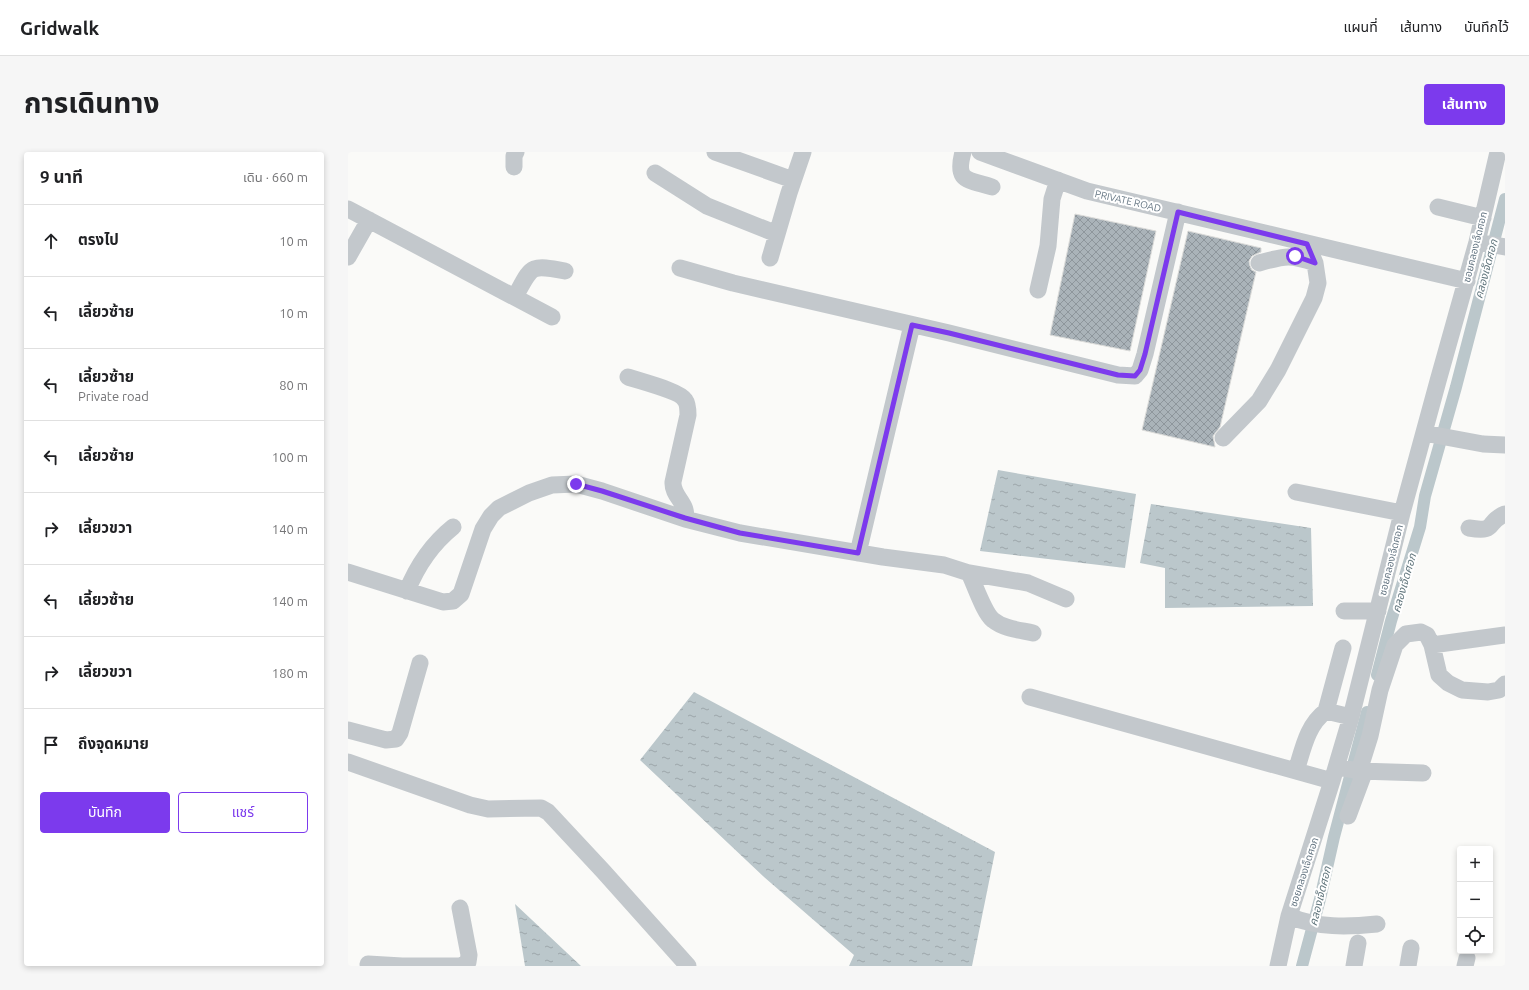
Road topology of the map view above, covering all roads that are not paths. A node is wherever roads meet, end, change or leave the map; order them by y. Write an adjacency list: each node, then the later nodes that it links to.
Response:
1 (715, 152): 7 (street)
2 (803, 152): 7 (street)
3 (963, 152): 9 (street)
4 (980, 152): 8 (street, PRIVATE ROAD)
5 (1498, 152): 13 (street, ซอยคลองเจ็ดศอก)
6 (655, 173): 15 (street)
7 (793, 180): 15 (street)
8 (1058, 180): 12 (street, PRIVATE ROAD); 25 (street)
9 (992, 187)
10 (1438, 207): 13 (street)
11 (348, 209): 14 (street)
12 (1178, 212): 16 (street, PRIVATE ROAD); 28 (street)
13 (1483, 218): 17 (street, ซอยคลองเจ็ดศอก)
14 (369, 220): 18 (street); 26 (street)
15 (777, 234): 19 (street)
16 (1307, 244): 21 (street); 24 (street, PRIVATE ROAD)
17 (1491, 244): 24 (street, ซอยคลองเจ็ดศอก)
18 (350, 248)
19 (770, 258)
20 (1259, 263): 21 (street)
21 (1315, 263): 31 (street)
22 (680, 268): 28 (street)
23 (565, 272): 26 (street)
24 (1467, 281): 30 (street, ซอยคลองเจ็ดศอก)
25 (1038, 290)
26 (515, 297): 27 (street)
27 (552, 317)
28 (912, 325): 39 (street)
29 (628, 377): 36 (street)
30 (1436, 436): 32 (street); 34 (street, ซอยคลองเจ็ดศอก)
31 (1224, 438)
32 (1505, 445)
33 (1296, 492): 34 (street)
34 (1402, 513): 44 (street, ซอยคลองเจ็ดศอก)
35 (1505, 514): 38 (street)
36 (685, 518): 39 (street); 42 (street)
37 (452, 527): 42 (street)
38 (1469, 528)
39 (858, 553): 41 (street)
40 (348, 572): 42 (street)
41 (969, 573): 43 (street); 46 (street)
42 (407, 590)
43 (1066, 599)
44 (1378, 611): 45 (street); 47 (street, ซอยคลองเจ็ดศอก)
45 (1344, 612)
46 (1033, 633)
47 (1373, 633): 49 (street); 56 (street, ซอยคลองเจ็ดศอก)
48 (1505, 635): 50 (street)
49 (1396, 639): 50 (street); 60 (street)
50 (1432, 645): 53 (street)
51 (1343, 648): 55 (street)
52 (420, 663): 57 (street)
53 (1505, 684)
54 (1030, 697): 59 (street)
55 (1326, 711): 56 (street); 59 (street)
56 (1351, 717): 60 (street, ซอยคลองเจ็ดศอก)
57 (348, 730)
58 (348, 762): 70 (street)
59 (1296, 771): 60 (street)
60 (1349, 772): 61 (street); 62 (street); 64 (street, ซอยคลองเจ็ดศอก)
61 (1423, 773)
62 (1348, 816)
63 (460, 908): 69 (street)
64 (1295, 918): 65 (street); 71 (street, ซอยคลองเจ็ดศอก)
65 (1377, 924)
66 (1358, 943): 72 (street)
67 (1411, 948): 73 (street)
68 (368, 964): 69 (street)
69 (402, 966)
70 (688, 966)
71 (1278, 966)
72 (1354, 966)
73 (1408, 966)

